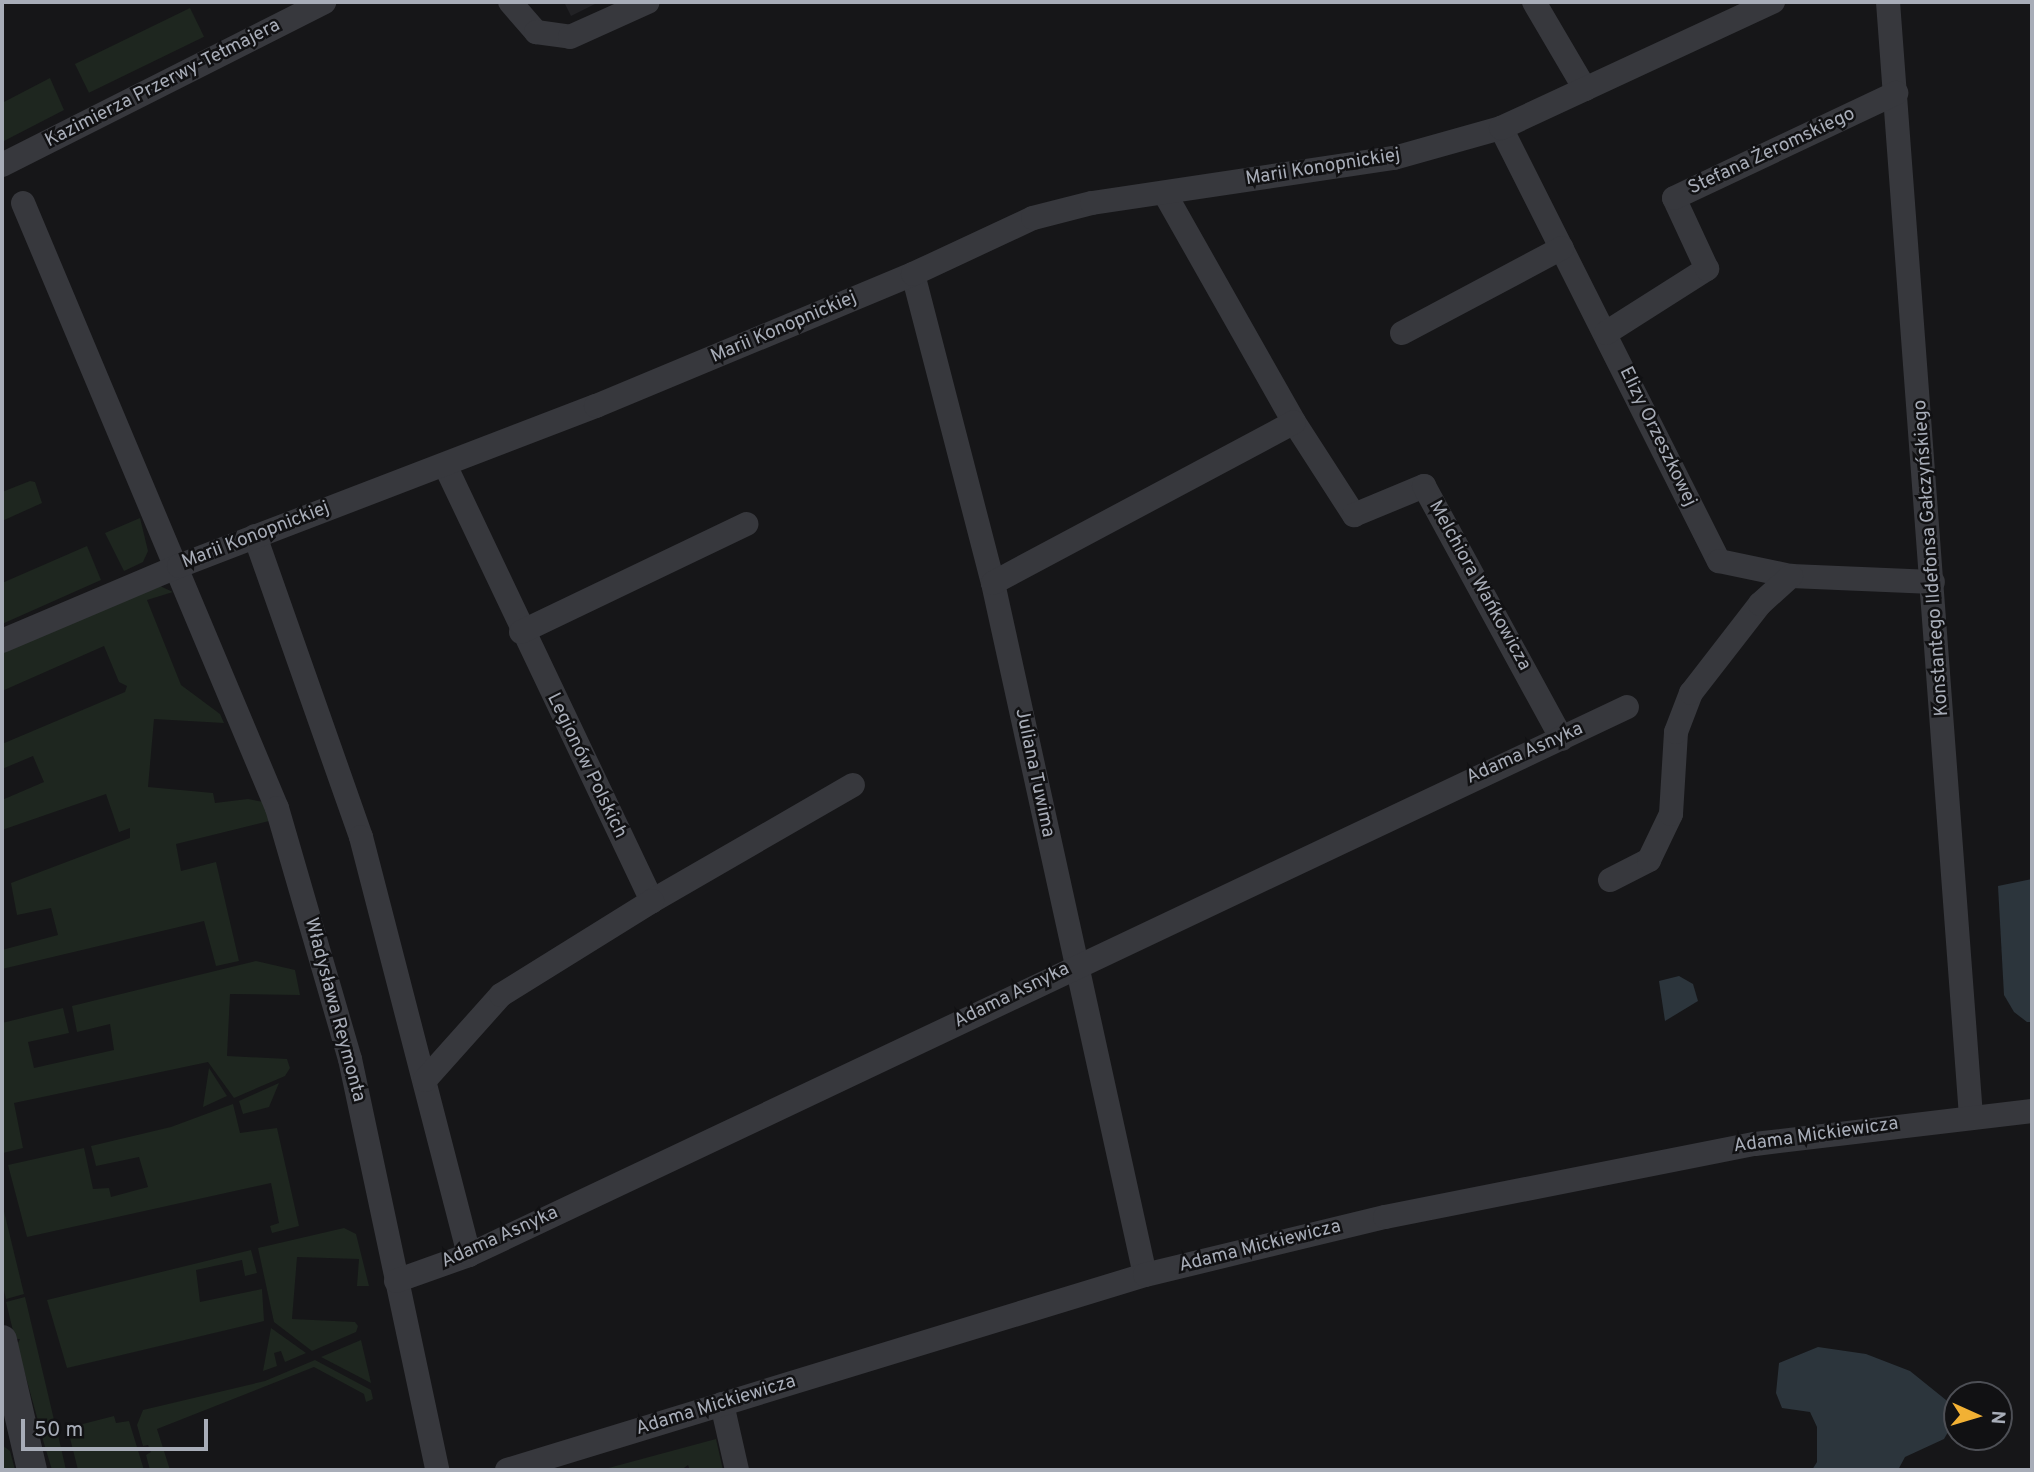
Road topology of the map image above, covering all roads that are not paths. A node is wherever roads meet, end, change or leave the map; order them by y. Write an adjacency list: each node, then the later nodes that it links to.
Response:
1 (324, 2): 10 (street, Kazimierza Przerwy-Tetmajera)
2 (510, 2): 3 (street)
3 (648, 2)
4 (1534, 2): 7 (street)
5 (1773, 2): 7 (street, Marii Konopnickiej)
6 (1888, 2): 8 (street, Konstantego Ildefonsa Gałczyńskiego)
7 (1585, 89): 9 (street, Marii Konopnickiej)
8 (1896, 93): 16 (street, Stefana Żeromskiego); 23 (street, Konstantego Ildefonsa Gałczyńskiego)
9 (1501, 128): 11 (street, Marii Konopnickiej); 13 (street, Elizy Orzeszkowej)
10 (2, 165)
11 (1165, 194): 14 (street, Marii Konopnickiej); 17 (street, Melchiora Wańkowicza)
12 (23, 203): 21 (street, Władysława Reymonta)
13 (1562, 248): 15 (street); 16 (street, Elizy Orzeszkowej)
14 (913, 274): 18 (street, Marii Konopnickiej); 24 (street, Juliana Tuwima)
15 (1402, 333)
16 (1606, 333): 22 (street, Elizy Orzeszkowej)
17 (1294, 422): 24 (street); 28 (street, Melchiora Wańkowicza)
18 (445, 465): 20 (street, Marii Konopnickiej); 25 (street, Legionów Polskich)
19 (746, 524): 25 (street)
20 (254, 536): 21 (street, Marii Konopnickiej); 33 (street)
21 (179, 566): 26 (street, Marii Konopnickiej); 38 (street, Władysława Reymonta)
22 (1791, 576): 23 (street, Elizy Orzeszkowej); 30 (street)
23 (1933, 582): 35 (street, Konstantego Ildefonsa Gałczyńskiego)
24 (993, 583): 32 (street, Juliana Tuwima)
25 (521, 632): 31 (street, Legionów Polskich)
26 (2, 641)
27 (1627, 707): 28 (street, Adama Asnyka)
28 (1562, 739): 32 (street, Adama Asnyka)
29 (853, 785): 31 (street)
30 (1610, 880)
31 (652, 901): 33 (street)
32 (1076, 964): 36 (street, Adama Asnyka); 37 (street, Juliana Tuwima)
33 (425, 1080): 36 (street)
34 (2032, 1111): 35 (street, Adama Mickiewicza)
35 (1970, 1115): 37 (street, Adama Mickiewicza)
36 (469, 1255): 38 (street, Adama Asnyka)
37 (1145, 1275): 40 (street, Adama Mickiewicza)
38 (396, 1281): 42 (street, Władysława Reymonta)
39 (2, 1340): 41 (street)
40 (722, 1404): 43 (street, Adama Mickiewicza); 44 (street)
41 (32, 1470)
42 (437, 1470)
43 (507, 1470)
44 (737, 1470)

